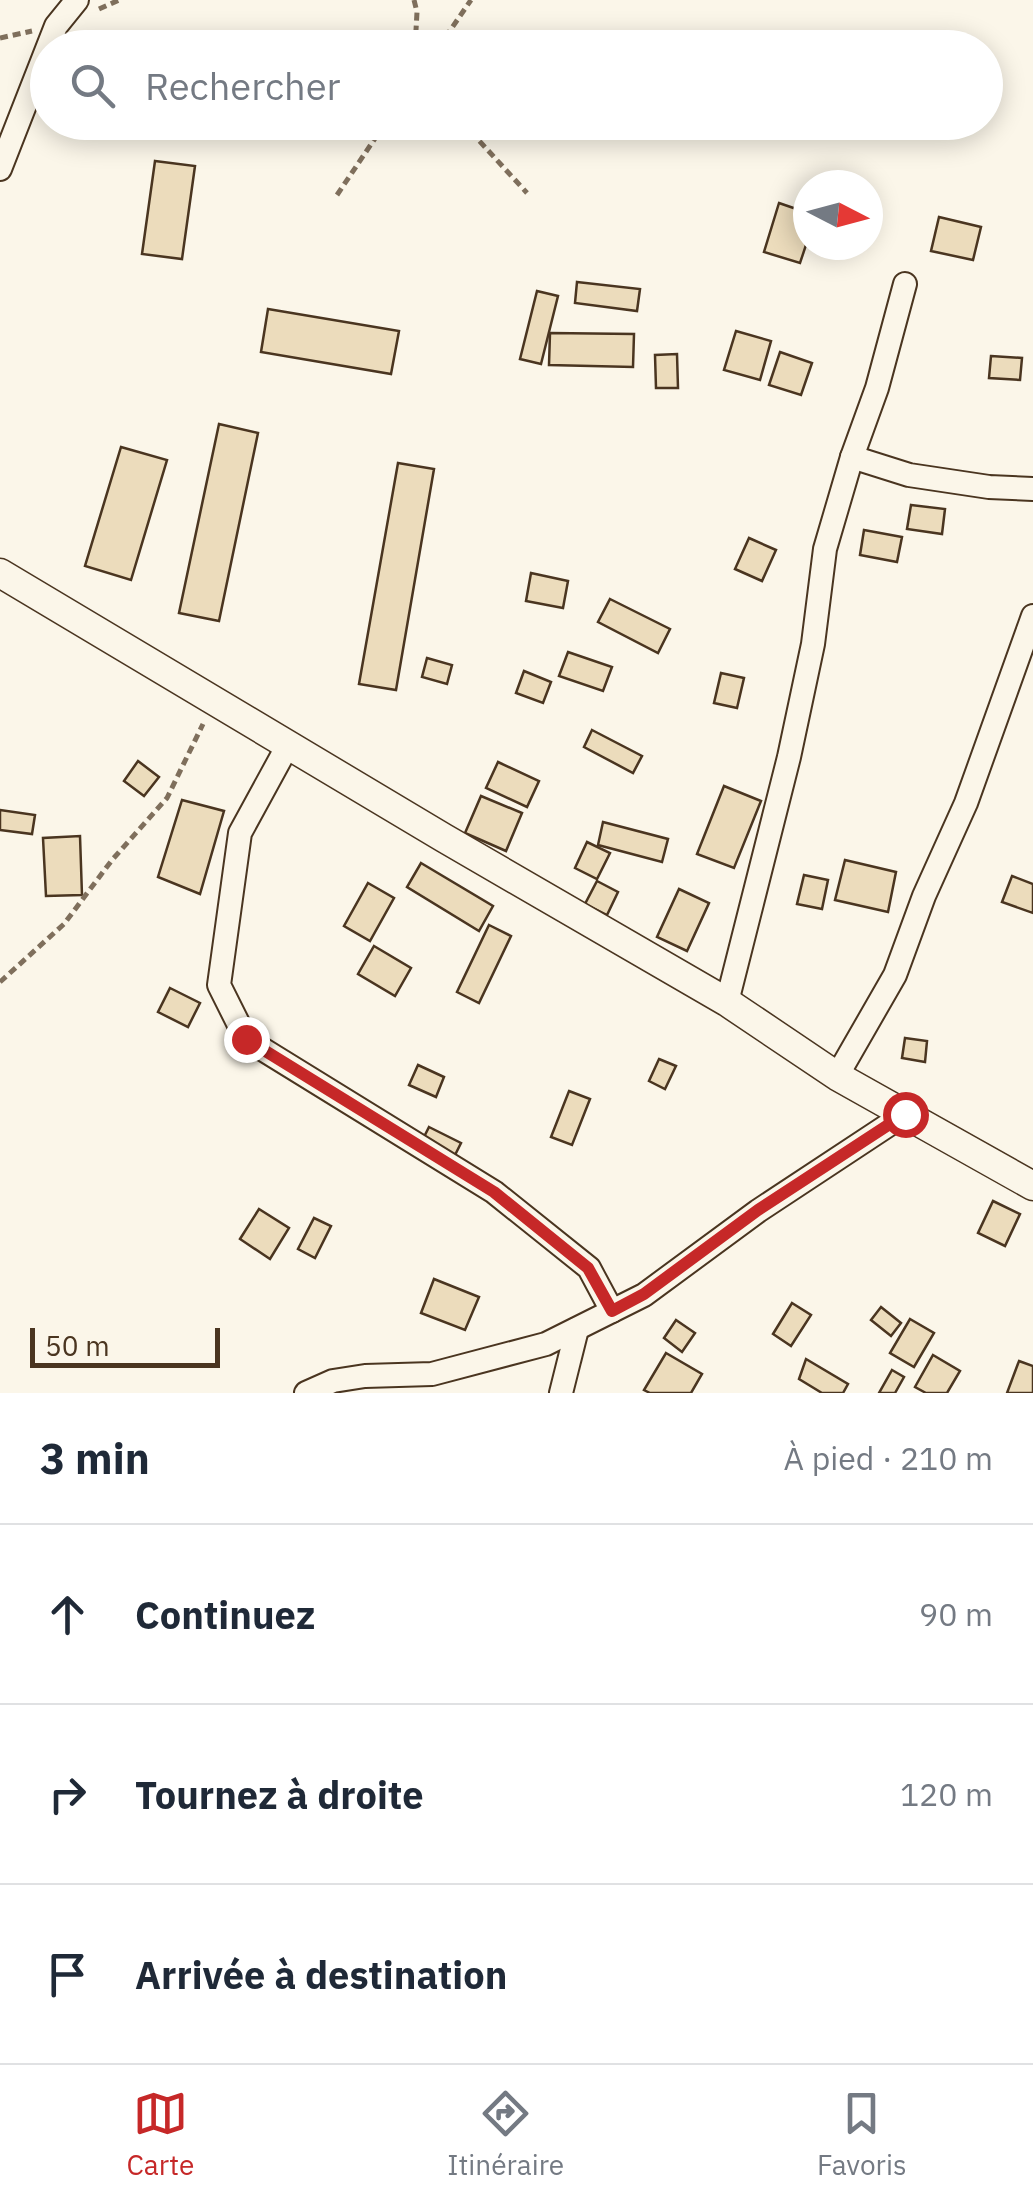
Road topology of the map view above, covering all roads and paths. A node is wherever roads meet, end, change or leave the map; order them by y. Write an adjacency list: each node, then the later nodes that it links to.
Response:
1 (77, 0): 4 (street)
2 (414, 0): 5 (path)
3 (472, 0): 6 (path)
4 (54, 30)
5 (416, 30)
6 (451, 30)
7 (30, 92): 10 (street)
8 (374, 140): 12 (path)
9 (478, 140): 11 (path)
10 (0, 169)
11 (527, 193)
12 (336, 195)
13 (905, 284): 14 (street)
14 (852, 457): 15 (street); 21 (street)
15 (1033, 489)
16 (0, 573): 18 (street)
17 (1033, 616): 22 (street)
18 (215, 701): 19 (street); 20 (path)
19 (288, 745): 21 (street); 25 (street)
20 (0, 982)
21 (727, 1002): 22 (street)
22 (837, 1076): 23 (street)
23 (905, 1114): 24 (street); 25 (street)
24 (1033, 1186)
25 (612, 1311): 26 (street)
26 (577, 1329): 27 (street); 28 (street)
27 (306, 1393)
28 (561, 1393)

